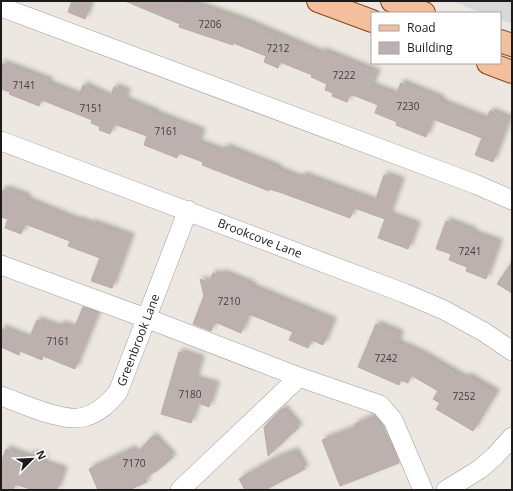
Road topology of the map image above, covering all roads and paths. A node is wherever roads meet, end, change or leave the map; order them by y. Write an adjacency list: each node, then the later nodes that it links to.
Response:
1 (318, 1): 5 (main road)
2 (392, 1): 4 (main road)
3 (1, 7): 11 (street)
4 (421, 12)
5 (371, 21)
6 (501, 41): 7 (main road)
7 (512, 45)
8 (491, 64): 9 (main road)
9 (512, 72)
10 (1, 141): 12 (street, Brookcove Lane)
11 (512, 200)
12 (188, 210): 14 (street, Greenbrook Lane); 15 (street, Brookcove Lane)
13 (1, 265): 14 (street)
14 (146, 318): 16 (street); 17 (street, Greenbrook Lane)
15 (512, 351)
16 (299, 377): 19 (street); 20 (street)
17 (1, 396)
18 (512, 437): 21 (street)
19 (180, 490)
20 (423, 490)
21 (446, 490)

